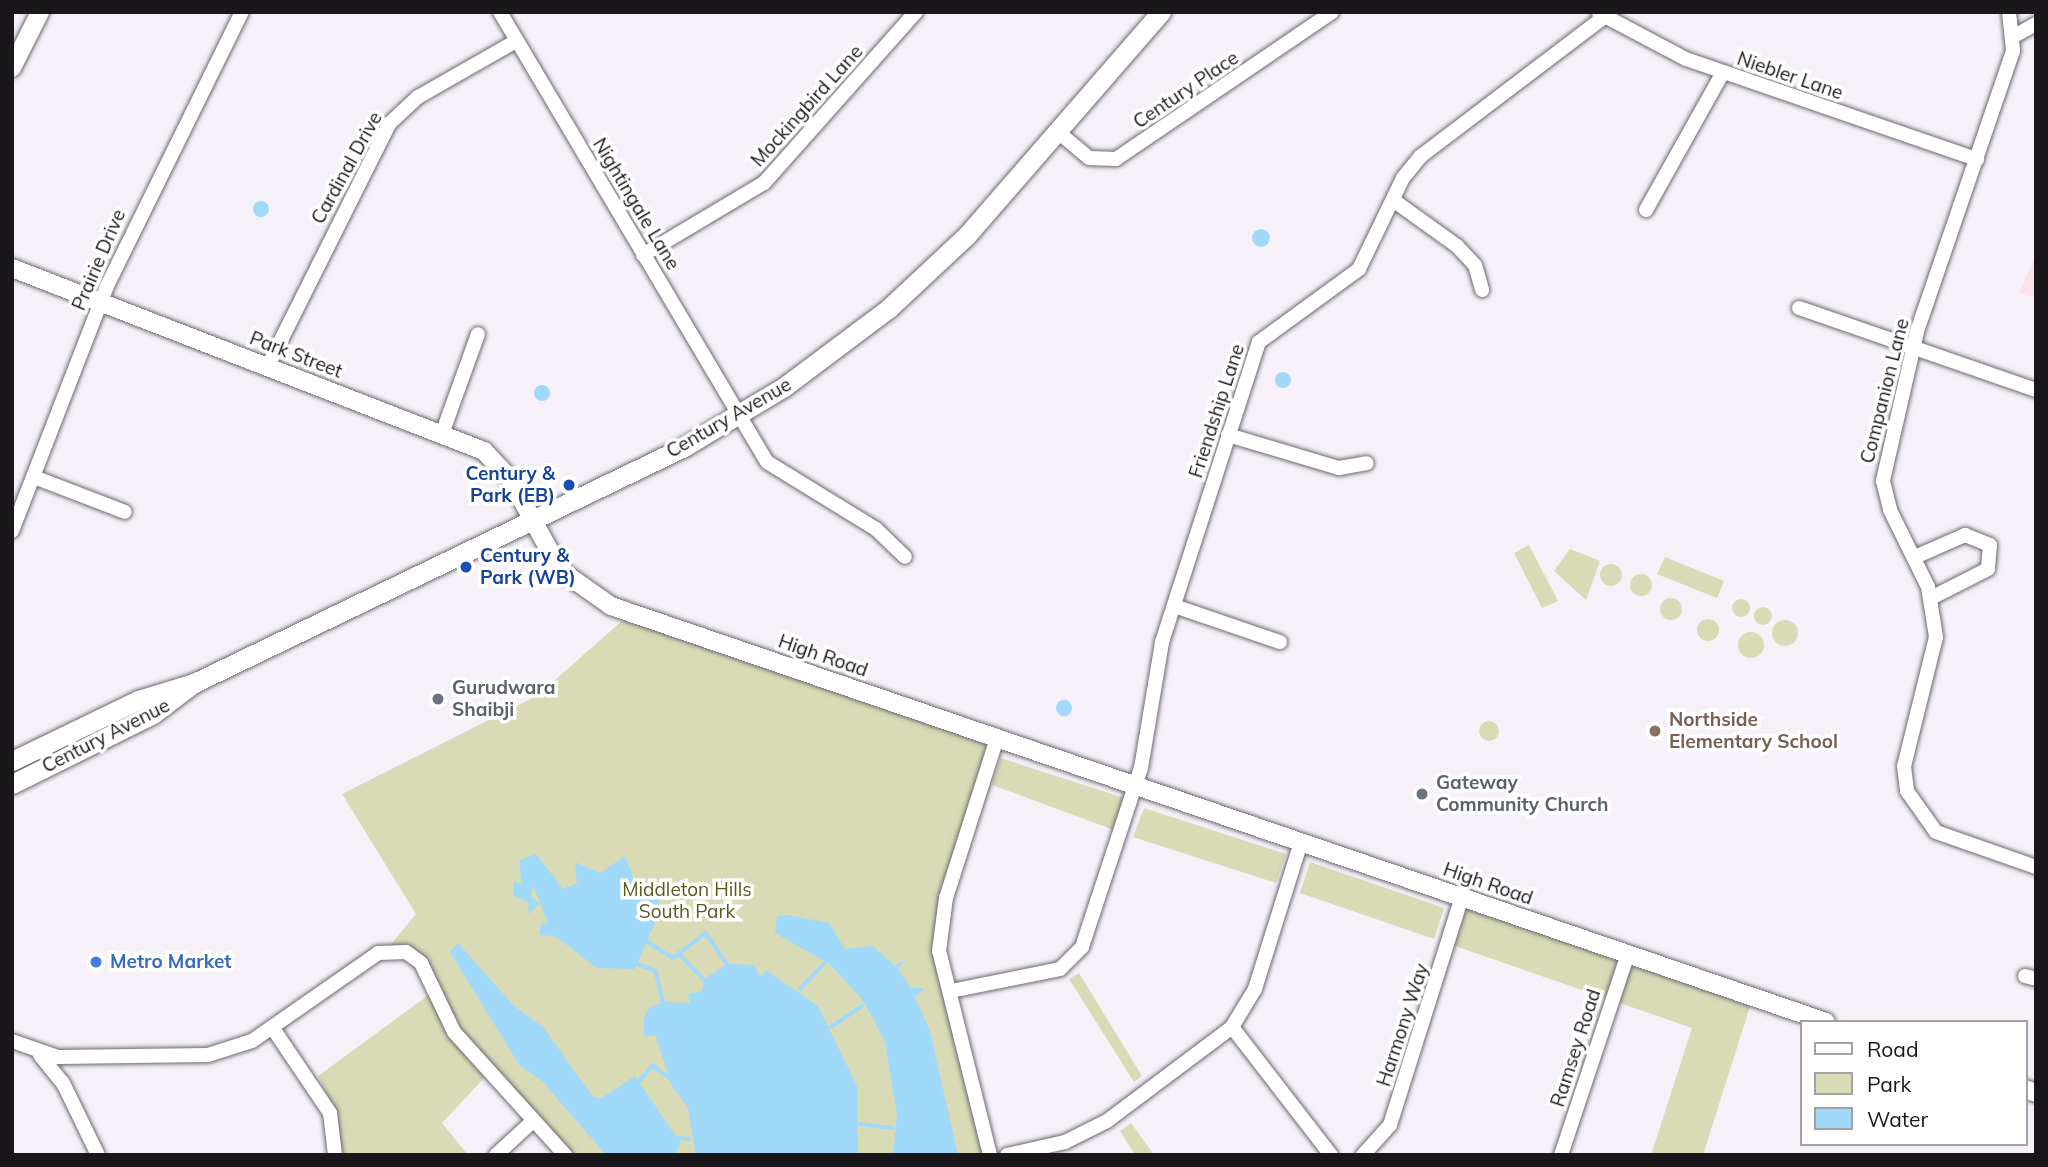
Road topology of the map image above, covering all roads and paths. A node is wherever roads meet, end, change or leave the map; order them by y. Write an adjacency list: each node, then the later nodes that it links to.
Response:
1 (40, 12): 14 (street)
2 (242, 12): 23 (street, Prairie Drive)
3 (499, 12): 13 (street, Nightingale Lane)
4 (894, 12): 11 (street)
5 (916, 12): 11 (street, Mockingbird Lane)
6 (1161, 12): 16 (main road, Century Avenue)
7 (1332, 12): 16 (street, Century Place)
8 (2009, 12): 12 (street)
9 (1604, 14): 15 (street, Niebler Lane); 18 (street, Friendship Lane)
10 (2036, 24): 12 (street)
11 (905, 25): 20 (street, Mockingbird Lane)
12 (2016, 35): 17 (street, Companion Lane)
13 (516, 41): 20 (street, Nightingale Lane); 27 (street, Cardinal Drive)
14 (12, 68)
15 (1723, 72): 17 (street, Niebler Lane); 19 (street)
16 (1058, 132): 29 (main road, Century Avenue)
17 (1977, 159): 26 (street, Companion Lane)
18 (1393, 200): 22 (street); 31 (street, Friendship Lane)
19 (1646, 210)
20 (643, 255): 29 (street, Nightingale Lane)
21 (12, 268): 23 (street, Park Street)
22 (1482, 290)
23 (101, 303): 27 (street, Park Street); 33 (street, Prairie Drive)
24 (1799, 308): 26 (street)
25 (478, 334): 30 (street)
26 (1912, 349): 28 (street); 38 (street, Companion Lane)
27 (268, 366): 30 (street, Park Street)
28 (2036, 390)
29 (739, 416): 35 (main road, Century Avenue); 37 (street, Nightingale Lane)
30 (442, 434): 35 (street, Park Street)
31 (1228, 435): 32 (street); 40 (street, Friendship Lane)
32 (1367, 463)
33 (34, 478): 34 (street); 36 (street, Prairie Drive)
34 (125, 512)
35 (533, 520): 42 (main road, Century Avenue); 43 (street, High Road)
36 (12, 531)
37 (905, 557)
38 (1915, 557): 39 (street, Companion Lane); 39 (street)
39 (1931, 598): 48 (street, Companion Lane)
40 (1174, 606): 41 (street); 46 (street, Friendship Lane)
41 (1280, 642)
42 (194, 683): 44 (main road, Century Avenue); 45 (main road, Century Avenue)
43 (997, 738): 46 (street, High Road); 51 (street)
44 (12, 761)
45 (12, 784)
46 (1136, 786): 47 (street, High Road); 51 (street)
47 (1301, 842): 49 (street, High Road); 54 (street)
48 (2036, 867)
49 (1462, 897): 50 (street, High Road); 65 (street, Harmony Way)
50 (1628, 954): 52 (street, High Road); 66 (street, Ramsey Road)
51 (951, 991): 62 (street)
52 (1820, 1020)
53 (272, 1027): 56 (street); 57 (street); 59 (street)
54 (1232, 1027): 63 (street); 64 (street)
55 (12, 1041): 56 (street)
56 (40, 1055): 58 (street)
57 (533, 1121): 60 (street); 61 (street)
58 (97, 1155)
59 (335, 1155)
60 (496, 1155)
61 (565, 1155)
62 (990, 1155)
63 (1007, 1155)
64 (1331, 1155)
65 (1363, 1155)
66 (1561, 1155)

